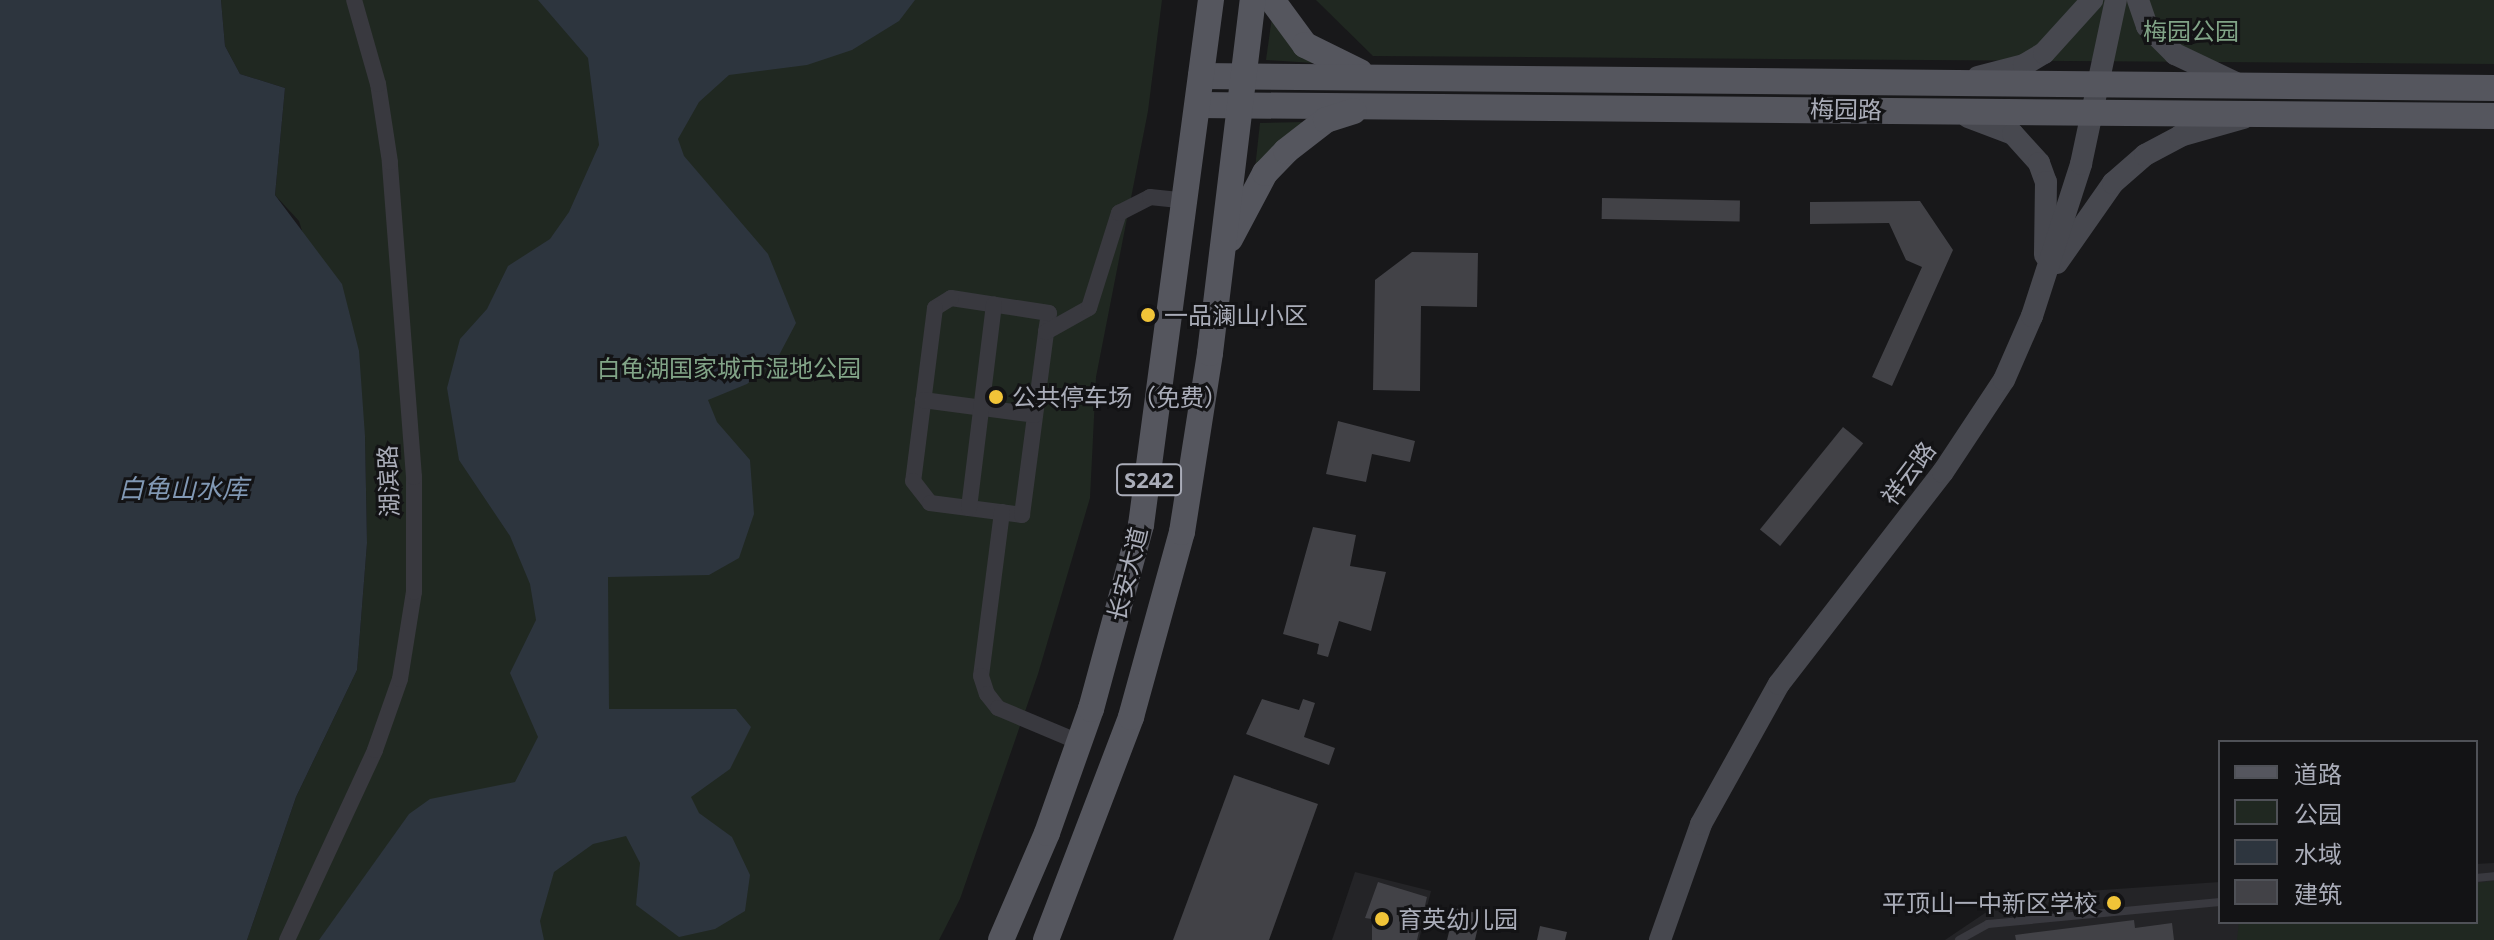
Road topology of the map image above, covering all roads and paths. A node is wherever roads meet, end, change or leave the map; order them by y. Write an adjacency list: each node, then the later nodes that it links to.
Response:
1 (354, 0): 34 (street, 湖滨路)
2 (1211, 0): 8 (main road, 长安大道 / S242)
3 (1253, 0): 9 (main road, 长安大道 / S242)
4 (1272, 0): 10 (main road)
5 (2092, 0): 11 (main road)
6 (2116, 0): 12 (main road, 祥云路)
7 (2138, 0): 13 (main road)
8 (1201, 76): 9 (main road, 梅园路); 16 (main road, 长安大道 / S242)
9 (1243, 77): 10 (main road, 梅园路); 17 (main road, 长安大道 / S242)
10 (1374, 77): 11 (main road, 梅园路)
11 (1939, 81): 12 (main road, 梅园路)
12 (2102, 82): 13 (main road, 梅园路); 19 (main road, 祥云路)
13 (2241, 85): 14 (main road, 梅园路)
14 (2494, 88)
15 (1375, 104): 17 (main road, 梅园路); 18 (main road, 梅园路); 23 (main road)
16 (1198, 105): 17 (main road, 梅园路); 22 (main road, 长安大道 / S242)
17 (1239, 105): 23 (main road, 长安大道 / S242)
18 (1935, 110): 19 (main road, 梅园路); 24 (main road)
19 (2096, 111): 20 (main road, 梅园路); 24 (main road, 祥云路)
20 (2264, 112): 21 (main road, 梅园路); 24 (main road)
21 (2494, 116)
22 (1186, 201): 26 (street); 32 (main road, 长安大道 / S242)
23 (1223, 253): 36 (main road, 长安大道 / S242)
24 (2045, 280): 37 (main road, 祥云路)
25 (994, 305): 26 (street); 27 (street); 28 (street)
26 (1046, 332): 29 (street)
27 (923, 400): 28 (street); 30 (street)
28 (982, 408): 29 (street); 30 (street)
29 (1035, 415): 31 (street)
30 (969, 508): 31 (street)
31 (1002, 512): 32 (street)
32 (1079, 742): 35 (main road, 长安大道 / S242)
33 (2218, 902): 38 (lane)
34 (287, 940)
35 (1001, 940)
36 (1046, 940)
37 (1660, 940)
38 (1959, 940)

